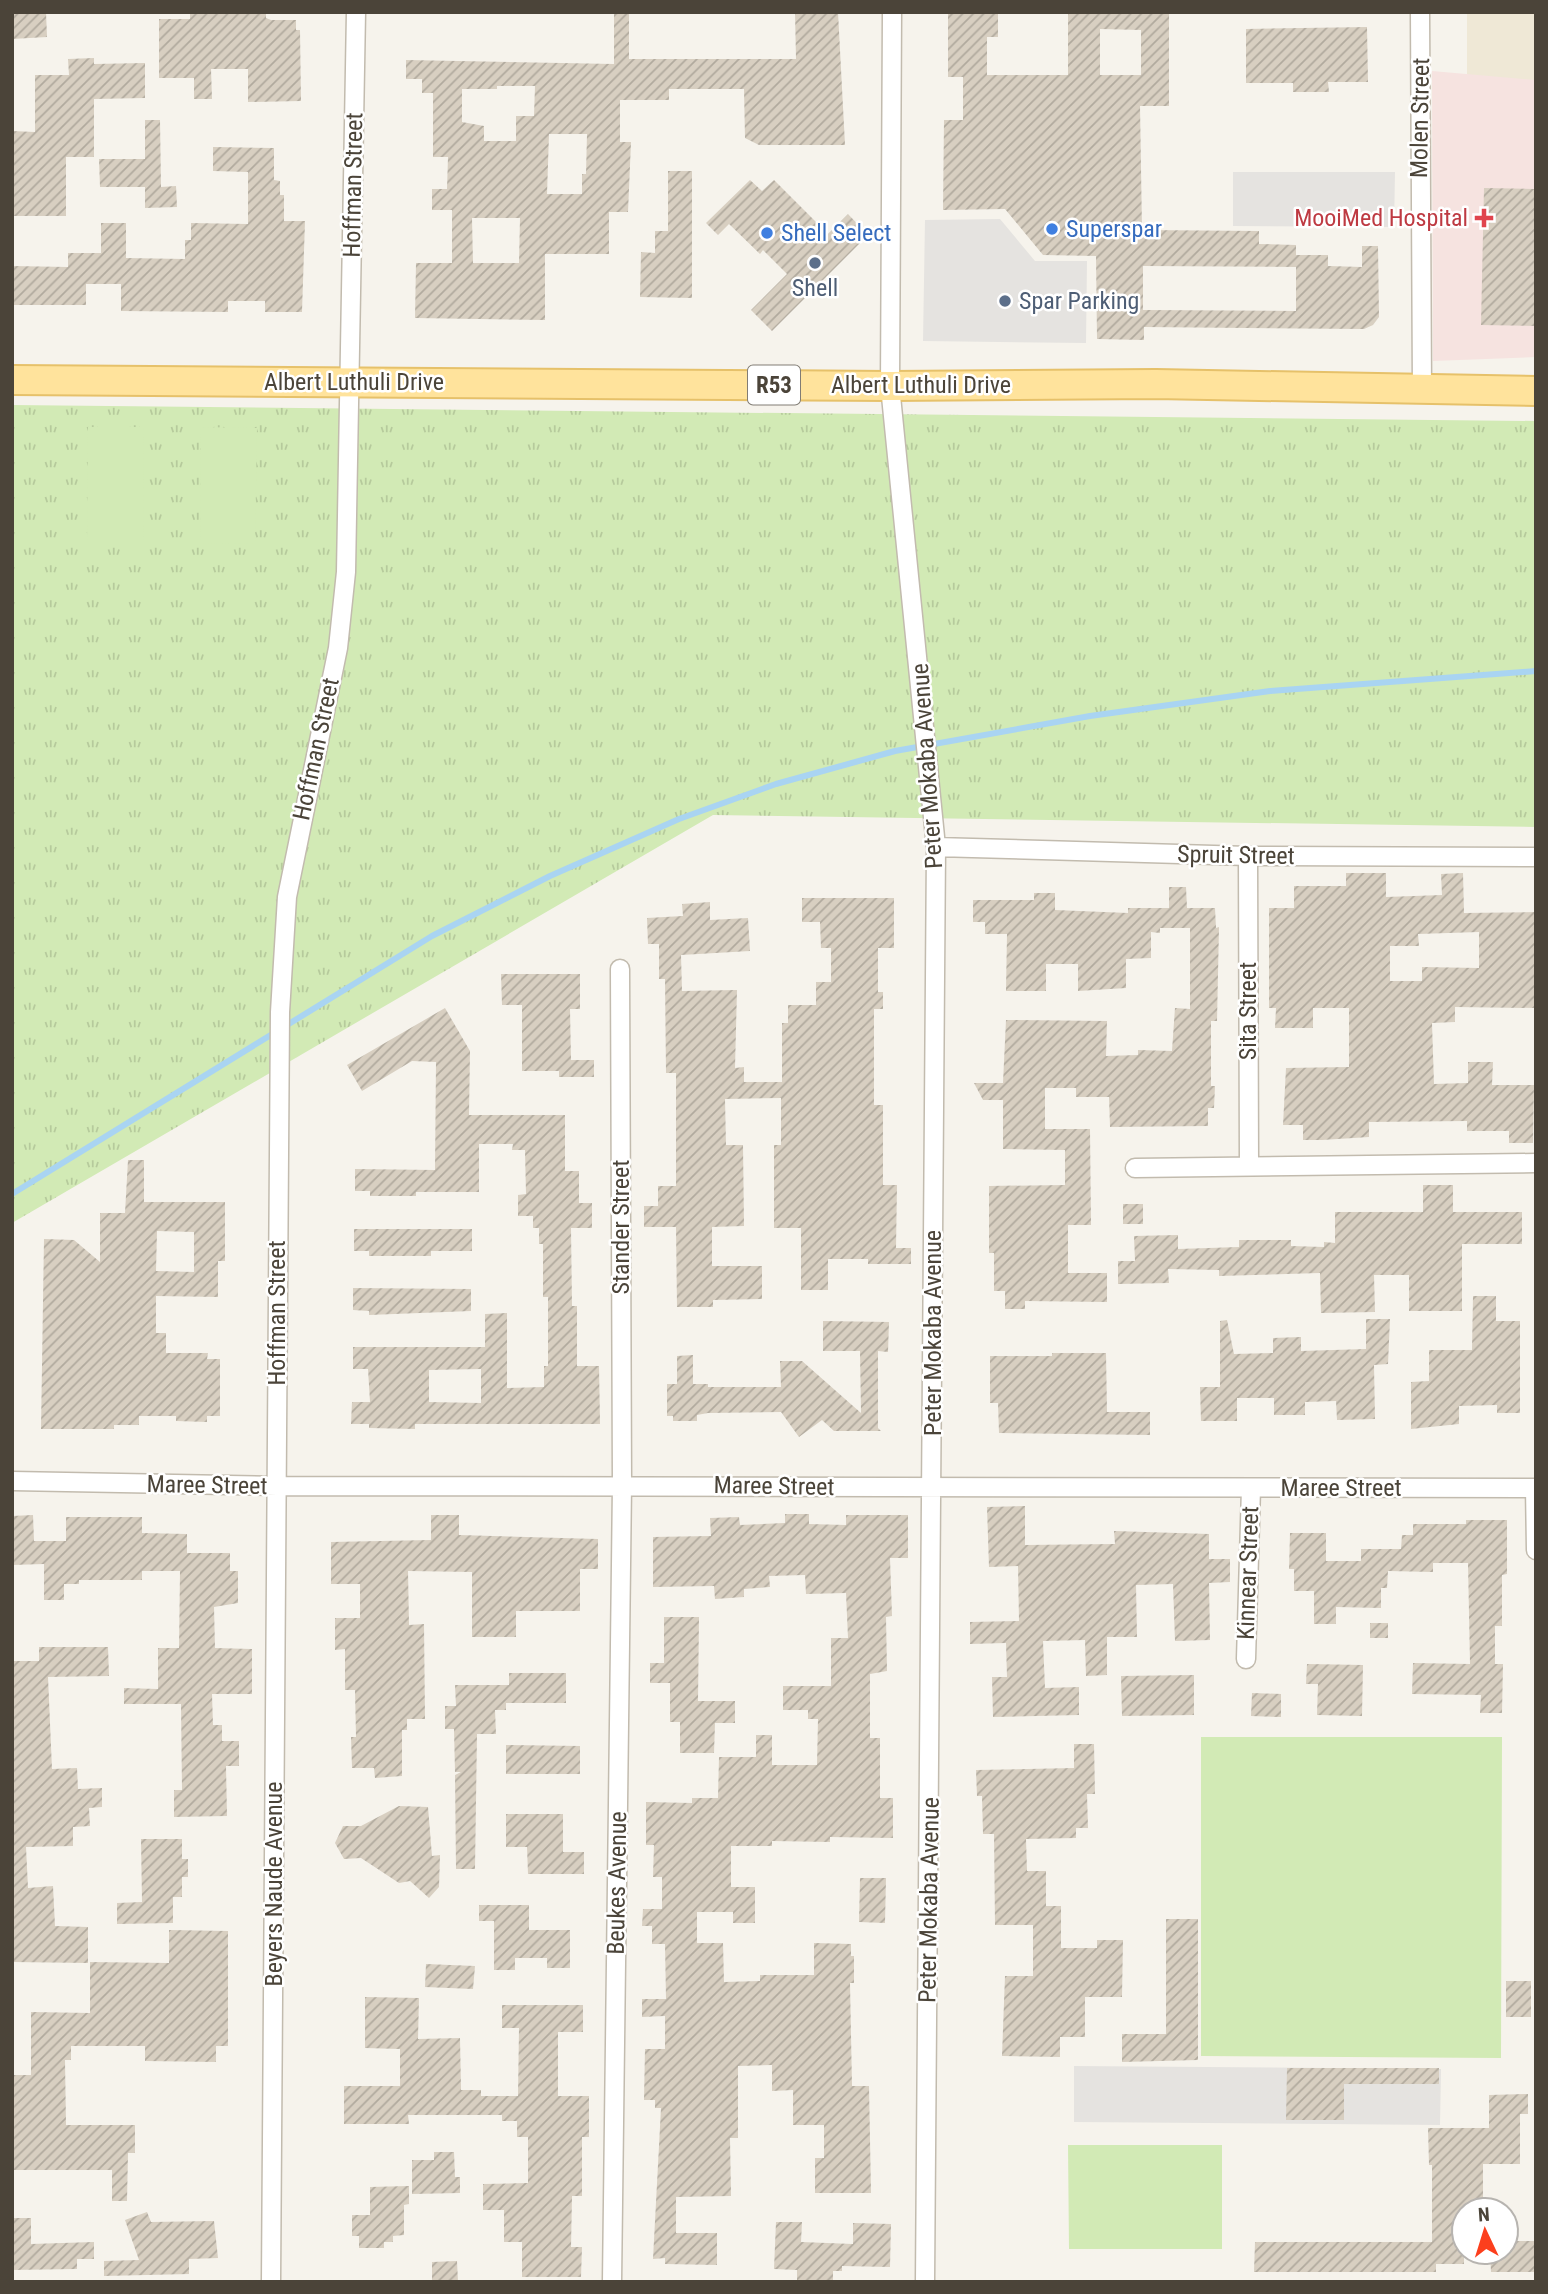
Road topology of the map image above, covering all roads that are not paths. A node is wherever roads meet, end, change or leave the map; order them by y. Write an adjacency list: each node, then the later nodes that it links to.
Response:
1 (356, 12): 5 (street, Hoffman Street)
2 (892, 12): 6 (street, Peter Mokaba Avenue)
3 (1420, 12): 7 (street, Molen Street)
4 (12, 380): 5 (main road, Albert Luthuli Drive / R53)
5 (349, 382): 6 (main road, Albert Luthuli Drive / R53); 18 (street, Hoffman Street)
6 (890, 386): 7 (main road, Albert Luthuli Drive / R53); 9 (street, Peter Mokaba Avenue)
7 (1422, 391): 8 (main road, Albert Luthuli Drive / R53)
8 (1536, 391)
9 (936, 847): 10 (street, Spruit Street); 19 (street, Peter Mokaba Avenue)
10 (1248, 856): 11 (street, Spruit Street); 14 (street, Sita Street)
11 (1536, 857)
12 (620, 969): 17 (street, Stander Street)
13 (1536, 1163): 14 (street)
14 (1249, 1166): 15 (street)
15 (1135, 1168)
16 (12, 1481): 18 (street, Maree Street)
17 (622, 1485): 18 (street, Maree Street); 19 (street, Maree Street); 25 (street, Beukes Avenue)
18 (277, 1486): 24 (street, Beyers Naude Avenue)
19 (932, 1488): 20 (street, Maree Street); 26 (street, Peter Mokaba Avenue)
20 (1251, 1488): 21 (street, Maree Street); 23 (street, Kinnear Street)
21 (1535, 1488): 22 (street)
22 (1536, 1550)
23 (1246, 1658)
24 (271, 2282)
25 (612, 2282)
26 (925, 2282)

